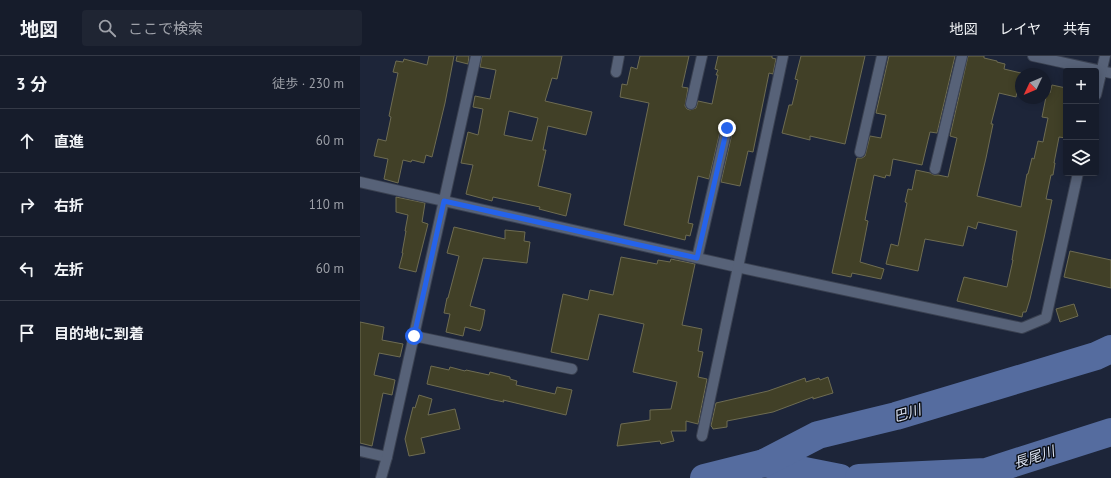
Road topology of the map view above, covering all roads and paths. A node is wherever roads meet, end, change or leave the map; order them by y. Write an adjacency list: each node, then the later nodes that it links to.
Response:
1 (476, 56): 18 (street)
2 (619, 56): 9 (street)
3 (702, 56): 12 (street)
4 (783, 56): 20 (street)
5 (882, 56): 14 (street)
6 (962, 56): 15 (street)
7 (1033, 56): 10 (street)
8 (1105, 56): 10 (street)
9 (616, 72)
10 (1106, 72): 11 (street)
11 (1099, 88)
12 (691, 104)
13 (727, 128): 19 (street)
14 (860, 152)
15 (935, 169)
16 (1077, 176): 20 (street)
17 (360, 182): 18 (street)
18 (444, 201): 19 (street); 21 (street)
19 (697, 258): 20 (street)
20 (737, 267): 23 (street)
21 (414, 336): 22 (street); 25 (street)
22 (572, 368)
23 (702, 436)
24 (360, 451): 25 (street)
25 (387, 457): 26 (street)
26 (381, 478)

